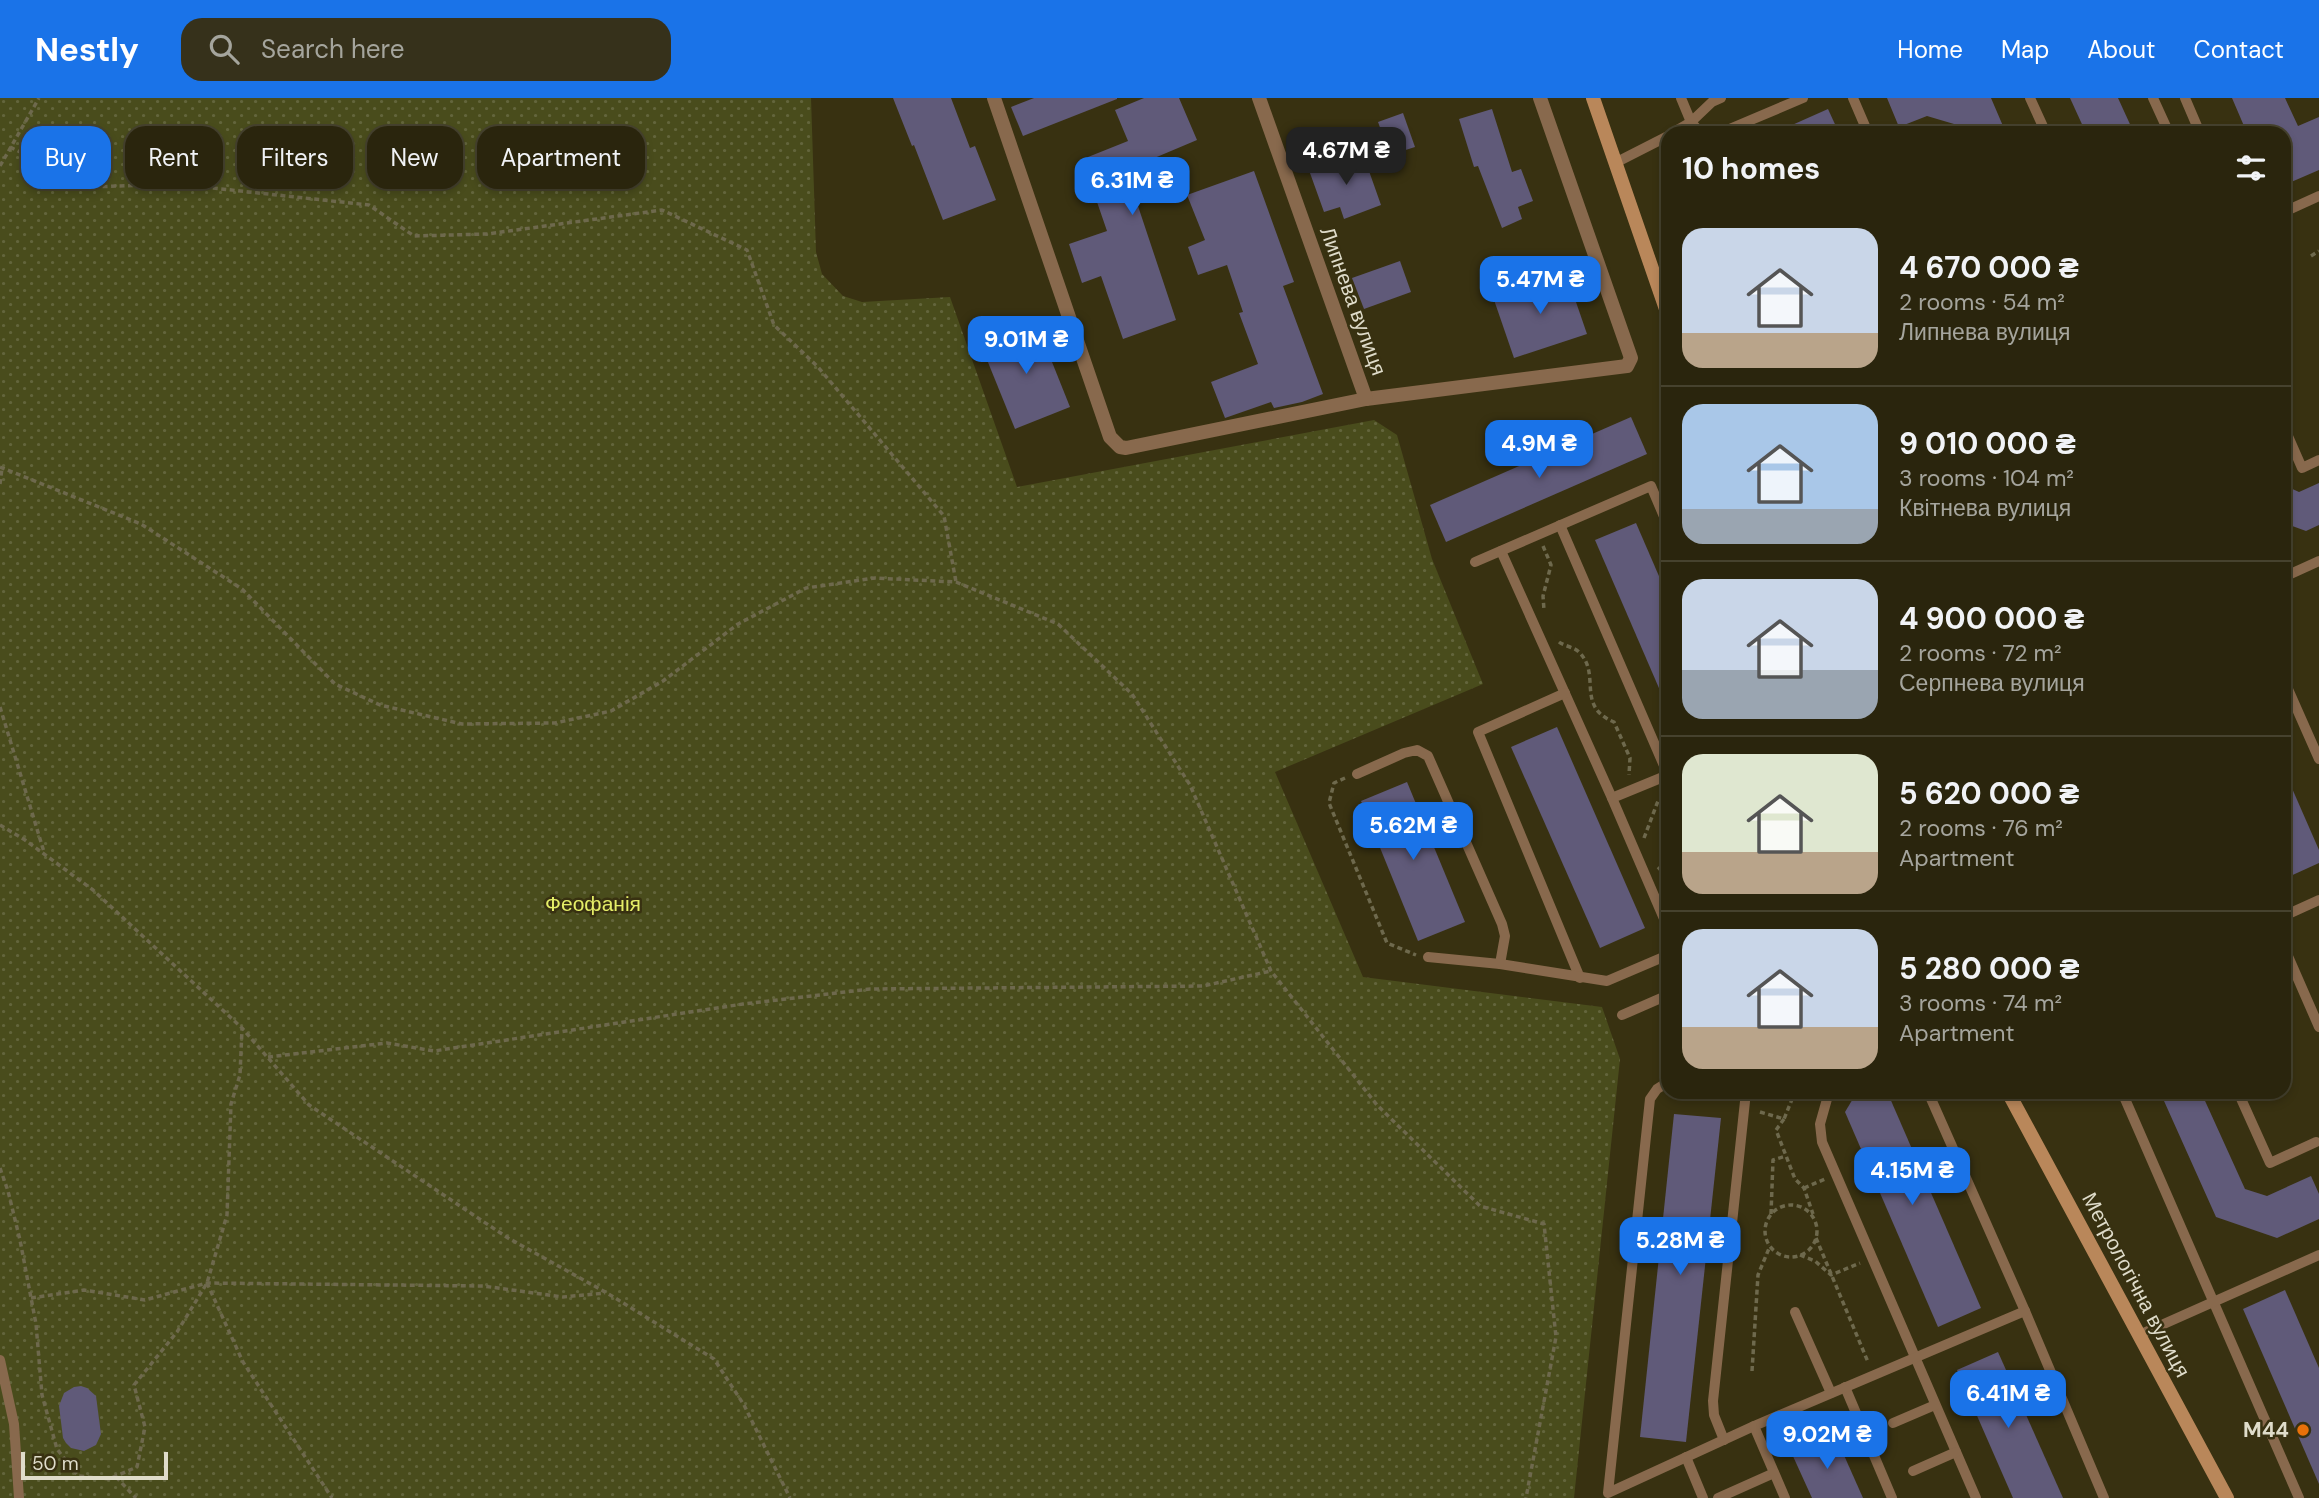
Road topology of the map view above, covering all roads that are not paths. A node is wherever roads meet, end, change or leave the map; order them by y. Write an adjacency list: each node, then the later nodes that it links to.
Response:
1 (994, 98): 25 (street)
2 (1259, 98): 25 (street, Липнева вулиця)
3 (1540, 98): 25 (street)
4 (1593, 98): 21 (street)
5 (1681, 98): 12 (lane)
6 (1721, 98): 12 (lane)
7 (1802, 98): 15 (lane)
8 (1853, 98): 16 (lane)
9 (2030, 98): 17 (lane)
10 (2153, 98): 18 (lane)
11 (2185, 98): 19 (lane)
12 (1691, 122): 13 (lane); 14 (lane)
13 (1684, 126)
14 (1695, 126)
15 (1736, 126)
16 (1865, 126)
17 (2043, 126)
18 (2166, 126)
19 (2197, 126)
20 (1661, 139): 21 (lane)
21 (1615, 163): 24 (street)
22 (2319, 196): 23 (lane)
23 (2291, 209)
24 (1661, 295)
25 (1366, 399)
26 (2291, 443): 27 (lane)
27 (2319, 460)
28 (1661, 510): 29 (lane)
29 (1560, 525): 30 (lane); 36 (lane)
30 (1501, 551): 32 (lane); 34 (lane)
31 (2319, 561): 33 (lane)
32 (1475, 562)
33 (2291, 574)
34 (1565, 694): 40 (lane); 48 (lane)
35 (2291, 696): 37 (lane)
36 (1661, 759)
37 (2319, 759)
38 (1357, 774): 47 (lane)
39 (1661, 778): 40 (lane)
40 (1612, 798): 42 (lane)
41 (2319, 900): 43 (lane)
42 (1661, 912)
43 (2291, 913)
44 (1428, 957): 47 (lane)
45 (1661, 958): 48 (lane)
46 (2291, 963): 51 (lane)
47 (1500, 964): 48 (lane)
48 (1580, 978)
49 (1661, 998): 50 (lane)
50 (1622, 1015)
51 (2319, 1027)
52 (1661, 1086): 77 (lane)
53 (1745, 1099): 72 (lane)
54 (1827, 1099): 65 (lane)
55 (1931, 1099): 62 (lane)
56 (2012, 1099): 64 (street, Метрологічна вулиця)
57 (2125, 1099): 61 (lane)
58 (2241, 1099): 59 (lane)
59 (2318, 1144)
60 (2319, 1255): 61 (lane)
61 (2212, 1302): 64 (lane); 86 (lane)
62 (2025, 1311): 65 (lane); 84 (lane)
63 (1795, 1312): 68 (lane)
64 (2139, 1335): 85 (street, Метрологічна вулиця)
65 (1914, 1358): 67 (lane); 69 (lane)
66 (0, 1360): 78 (lane)
67 (1845, 1387): 68 (lane); 82 (lane)
68 (1831, 1393): 71 (lane)
69 (1935, 1405): 70 (lane); 73 (lane)
70 (1893, 1423)
71 (1754, 1426): 72 (lane); 76 (lane)
72 (1724, 1440): 74 (lane)
73 (1956, 1452): 75 (lane); 83 (lane)
74 (1686, 1457): 77 (lane); 79 (lane)
75 (1913, 1471)
76 (1774, 1473): 80 (lane); 81 (lane)
77 (1608, 1496)
78 (19, 1498)
79 (1703, 1498)
80 (1718, 1498)
81 (1785, 1498)
82 (1892, 1498)
83 (1976, 1498)
84 (2104, 1498)
85 (2227, 1498)
86 (2299, 1498)

